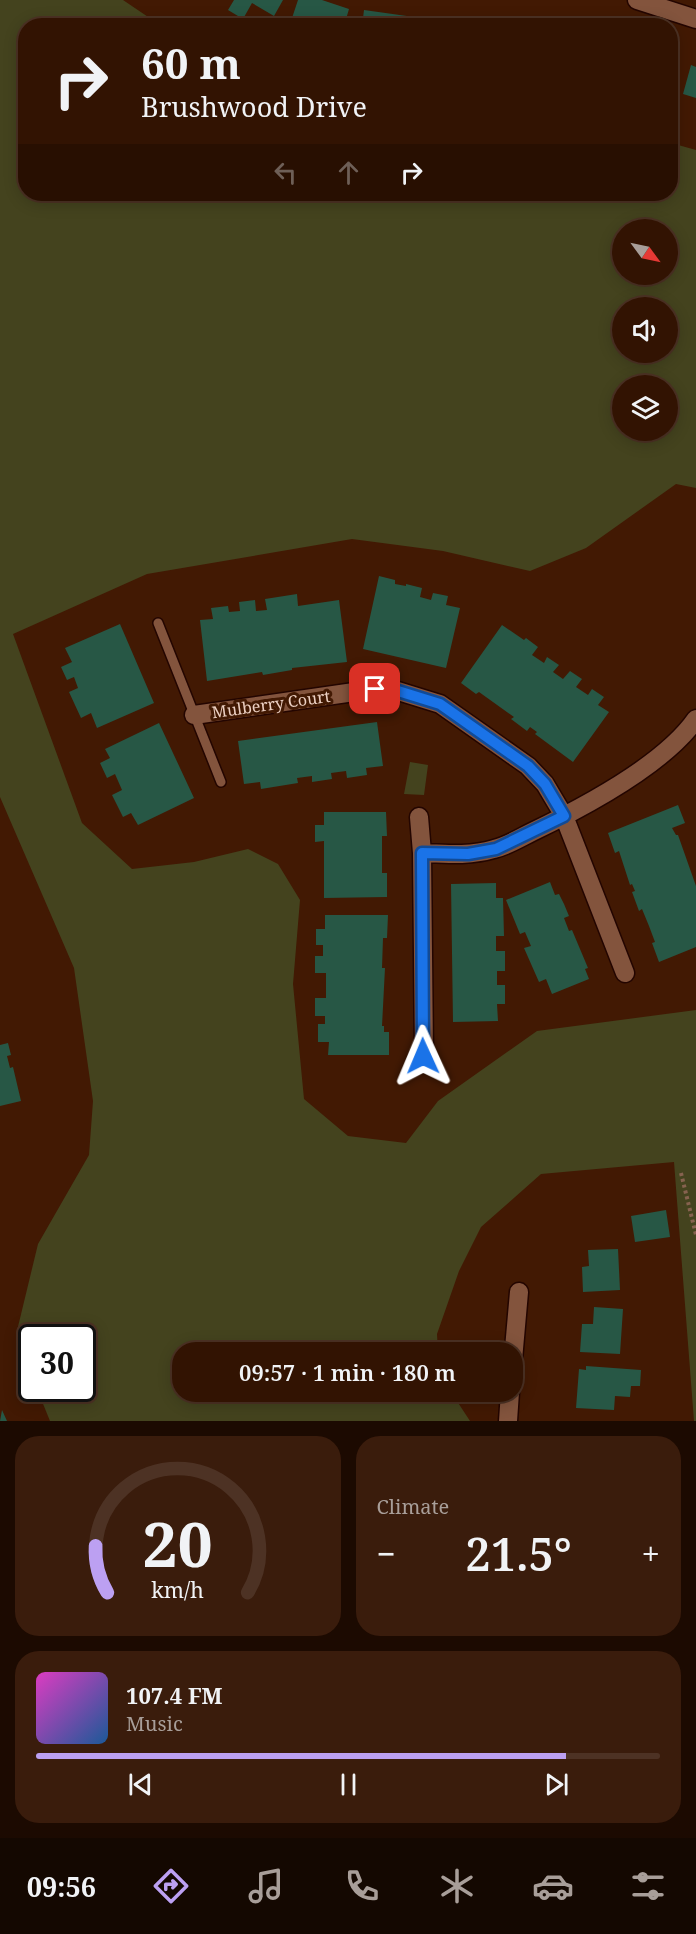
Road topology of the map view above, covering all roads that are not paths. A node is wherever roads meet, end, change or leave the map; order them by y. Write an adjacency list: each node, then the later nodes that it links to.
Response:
1 (637, 0): 2 (street)
2 (696, 19)
3 (158, 623): 4 (lane)
4 (194, 715): 6 (lane); 7 (street, Mulberry Court)
5 (696, 719): 7 (street)
6 (221, 782)
7 (564, 816): 9 (street); 10 (street, Mulberry Court)
8 (419, 817): 9 (street)
9 (422, 853): 11 (street)
10 (626, 973)
11 (423, 1056)
12 (519, 1292): 13 (street)
13 (515, 1342)
14 (509, 1402): 15 (street)
15 (508, 1421)

